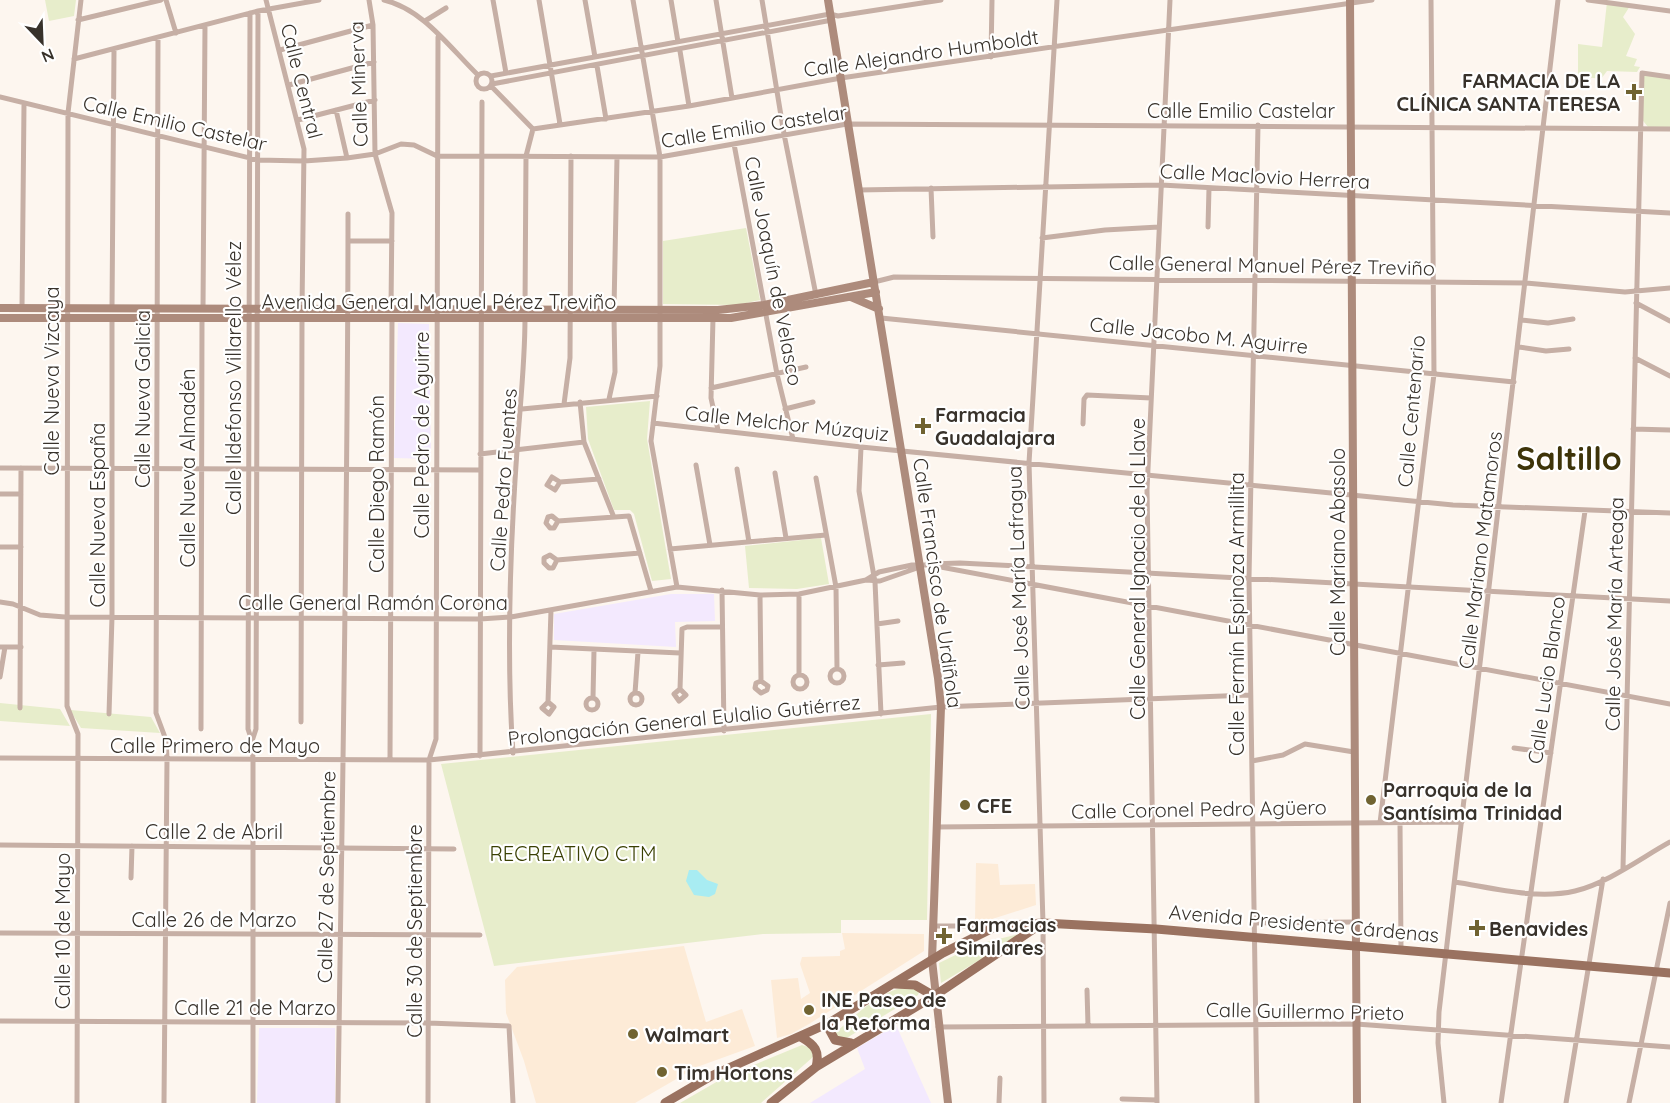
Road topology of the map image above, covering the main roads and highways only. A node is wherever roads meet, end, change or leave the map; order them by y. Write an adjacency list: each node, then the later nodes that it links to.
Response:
1 (828, 0): 3 (main road, Calle Francisco de Urdiñola)
2 (1350, 2): 13 (main road, Calle Mariano Abasolo)
3 (874, 282): 4 (main road, Calle Francisco de Urdiñola); 7 (main road, Avenida General Manuel Pérez Treviño)
4 (876, 292): 5 (main road, Avenida General Manuel Pérez Treviño); 10 (main road, Calle Francisco de Urdiñola)
5 (850, 297): 7 (main road, Avenida General Manuel Pérez Treviño); 10 (main road)
6 (0, 308): 8 (main road, Avenida General Manuel Pérez Treviño)
7 (765, 309): 9 (main road, Avenida General Manuel Pérez Treviño); 9 (main road, Avenida General Manuel Pérez Treviño)
8 (67, 312): 9 (main road, Avenida General Manuel Pérez Treviño); 11 (main road, Avenida General Manuel Pérez Treviño)
9 (660, 313)
10 (880, 314): 14 (main road, Calle Francisco de Urdiñola)
11 (0, 318)
12 (1042, 923): 13 (main road, Avenida Presidente Cárdenas); 14 (main road, Avenida Presidente Cárdenas); 17 (main road)
13 (1355, 945): 15 (main road, Avenida Presidente Cárdenas); 25 (main road, Calle Mariano Abasolo)
14 (932, 960): 16 (main road); 17 (main road, Calle Francisco de Urdiñola)
15 (1670, 973)
16 (892, 984): 17 (main road); 18 (main road)
17 (934, 996): 20 (main road); 24 (main road, Calle Francisco de Urdiñola)
18 (829, 1023): 19 (main road); 20 (main road)
19 (801, 1037): 21 (main road); 22 (main road)
20 (853, 1042): 21 (main road)
21 (816, 1067): 23 (main road)
22 (665, 1103)
23 (771, 1103)
24 (948, 1103)
25 (1357, 1103)

